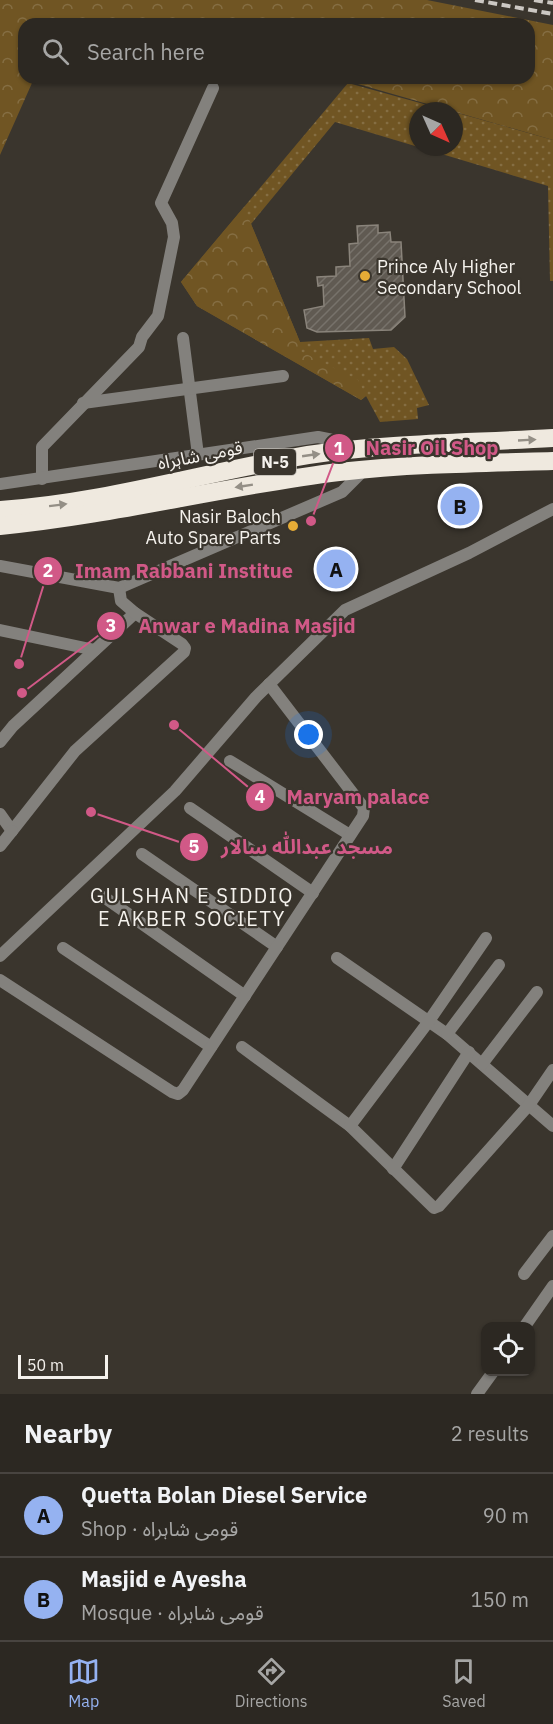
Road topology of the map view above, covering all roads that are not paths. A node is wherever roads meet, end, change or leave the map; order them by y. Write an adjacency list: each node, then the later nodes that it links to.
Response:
1 (213, 88): 5 (street)
2 (183, 338): 4 (street)
3 (283, 376): 4 (street)
4 (190, 389): 5 (street); 8 (street)
5 (83, 403): 11 (street)
6 (553, 438): 7 (highway, قومی شاہراہ / N-5, one-way to 6)
7 (353, 450): 8 (street); 14 (highway, قومی شاہراہ / N-5, one-way to 7)
8 (198, 455): 11 (street)
9 (553, 461): 10 (highway, N-5)
10 (364, 470): 15 (highway, N-5, one-way to 15); 17 (street)
11 (42, 478): 12 (street)
12 (0, 484)
13 (553, 509): 21 (street)
14 (0, 510)
15 (0, 526)
16 (0, 566): 17 (street)
17 (119, 588): 18 (street)
18 (135, 613): 20 (street); 26 (street)
19 (0, 630): 20 (street)
20 (95, 650): 22 (street)
21 (269, 684): 27 (street); 35 (street)
22 (0, 742)
23 (230, 762): 27 (street)
24 (190, 808): 30 (street)
25 (0, 814): 26 (street)
26 (12, 831): 28 (street)
27 (350, 835): 30 (street)
28 (0, 846)
29 (142, 854): 33 (street)
30 (313, 893): 33 (street)
31 (104, 897): 40 (street)
32 (486, 938): 41 (street)
33 (277, 947): 40 (street)
34 (63, 948): 43 (street)
35 (0, 956)
36 (337, 958): 41 (street)
37 (499, 964): 42 (street)
38 (0, 980): 43 (street)
39 (537, 992): 46 (street)
40 (245, 996): 43 (street)
41 (429, 1022): 42 (street); 49 (street)
42 (447, 1034): 45 (street)
43 (211, 1047)
44 (242, 1047): 49 (street)
45 (468, 1052): 46 (street); 51 (street)
46 (482, 1064): 48 (street)
47 (553, 1070): 48 (street)
48 (530, 1105): 50 (street); 51 (street)
49 (350, 1126): 51 (street)
50 (553, 1126)
51 (393, 1169)
52 (553, 1236): 53 (street)
53 (524, 1274)
54 (553, 1286): 55 (street)
55 (528, 1322)
56 (490, 1376): 57 (street)
57 (477, 1394)

